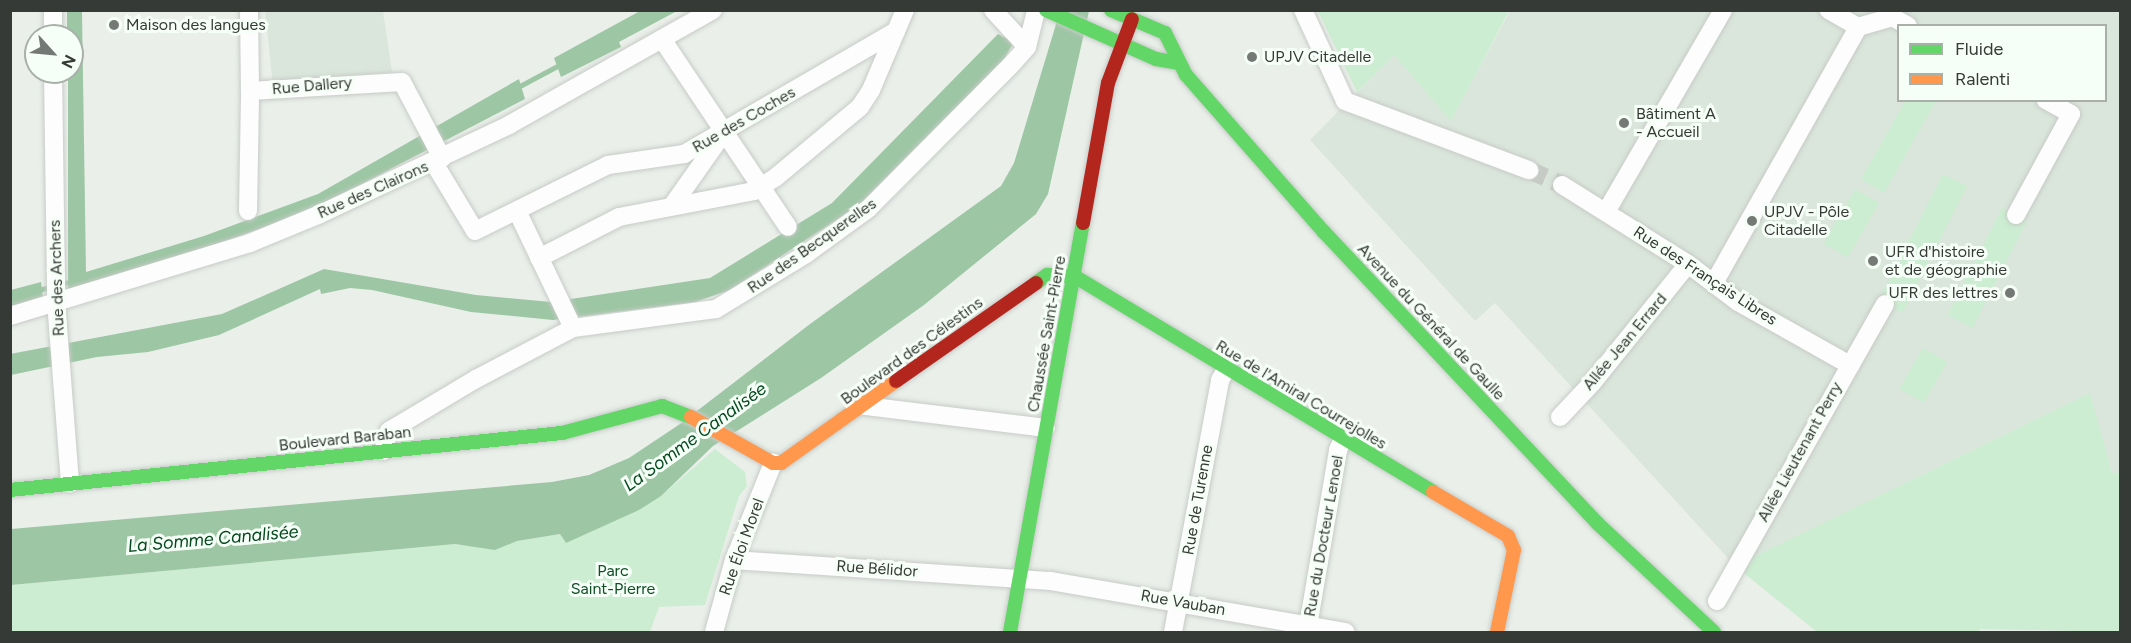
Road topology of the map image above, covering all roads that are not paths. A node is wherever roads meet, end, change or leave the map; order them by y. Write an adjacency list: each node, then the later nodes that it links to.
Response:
1 (249, 10): 19 (street, Rue Dallery)
2 (713, 10): 14 (street, Rue des Clairons)
3 (905, 10): 13 (street)
4 (993, 10): 16 (street)
5 (1111, 10): 10 (street, Avenue du Général de Gaulle)
6 (1303, 10): 23 (street)
7 (1723, 10): 28 (street)
8 (1828, 10): 12 (street)
9 (1046, 12): 15 (street); 16 (street)
10 (1134, 15): 15 (street, Chaussée Saint-Pierre); 17 (street, Avenue du Général de Gaulle)
11 (1904, 24): 12 (street)
12 (1858, 27): 36 (street)
13 (896, 31): 21 (street, Rue des Coches); 25 (street)
14 (662, 39): 21 (street); 22 (street, Rue des Clairons)
15 (1123, 43): 17 (street); 35 (street, Chaussée Saint-Pierre)
16 (1027, 47): 40 (street, Rue des Becquerelles)
17 (1179, 63): 61 (street, Avenue du Général de Gaulle)
18 (53, 84): 38 (street, Rue des Archers)
19 (250, 91): 22 (street, Rue Dallery); 27 (street)
20 (2050, 102): 30 (street)
21 (724, 132): 25 (street); 26 (street); 29 (street, Rue des Coches)
22 (437, 157): 32 (street, Rue Dallery); 38 (street, Rue des Clairons)
23 (1529, 171)
24 (1562, 184): 28 (street, Rue des Français Libres)
25 (760, 187): 26 (street); 31 (street)
26 (672, 206): 33 (street)
27 (248, 211)
28 (1606, 212): 34 (street, Rue des Français Libres)
29 (518, 213): 32 (street, Rue des Coches); 33 (street)
30 (2016, 215)
31 (788, 227)
32 (475, 231)
33 (539, 258): 40 (street)
34 (1688, 264): 36 (street, Rue des Français Libres); 44 (street, Allée Jean Errard)
35 (1074, 276): 42 (street, Rue de l'Amiral Courrejolles); 43 (street, Boulevard des Célestins); 45 (street, Chaussée Saint-Pierre)
36 (1714, 283): 41 (street, Rue des Français Libres)
37 (1885, 304): 41 (street, Allée Lieutenant Perry)
38 (57, 306): 39 (street, Rue des Clairons); 49 (street, Rue des Archers)
39 (10, 316)
40 (573, 328): 47 (street)
41 (1850, 365): 54 (street, Allée Lieutenant Perry)
42 (1226, 370): 46 (street, Rue de l'Amiral Courrejolles); 53 (street, Rue de Turenne)
43 (865, 406): 45 (street); 48 (street, Boulevard des Célestins)
44 (1560, 417)
45 (1046, 428): 52 (street, Chaussée Saint-Pierre)
46 (1343, 439): 55 (street, Rue du Docteur Lenoel); 60 (street, Rue de l'Amiral Courrejolles)
47 (383, 451): 48 (street, Boulevard Baraban); 49 (street, Boulevard Baraban)
48 (773, 463): 51 (street, Rue Éloi Morel)
49 (70, 483): 50 (street, Boulevard Baraban)
50 (10, 490)
51 (734, 560): 52 (street, Rue Bélidor); 56 (street, Rue Éloi Morel)
52 (1019, 578): 53 (street, Rue Vauban); 57 (street, Chaussée Saint-Pierre)
53 (1179, 601): 55 (street, Rue Vauban); 58 (street, Rue de Turenne)
54 (1717, 601)
55 (1307, 629): 59 (street, Rue Vauban)
56 (714, 633)
57 (1010, 633)
58 (1173, 633)
59 (1346, 633)
60 (1497, 633)
61 (1714, 633)

